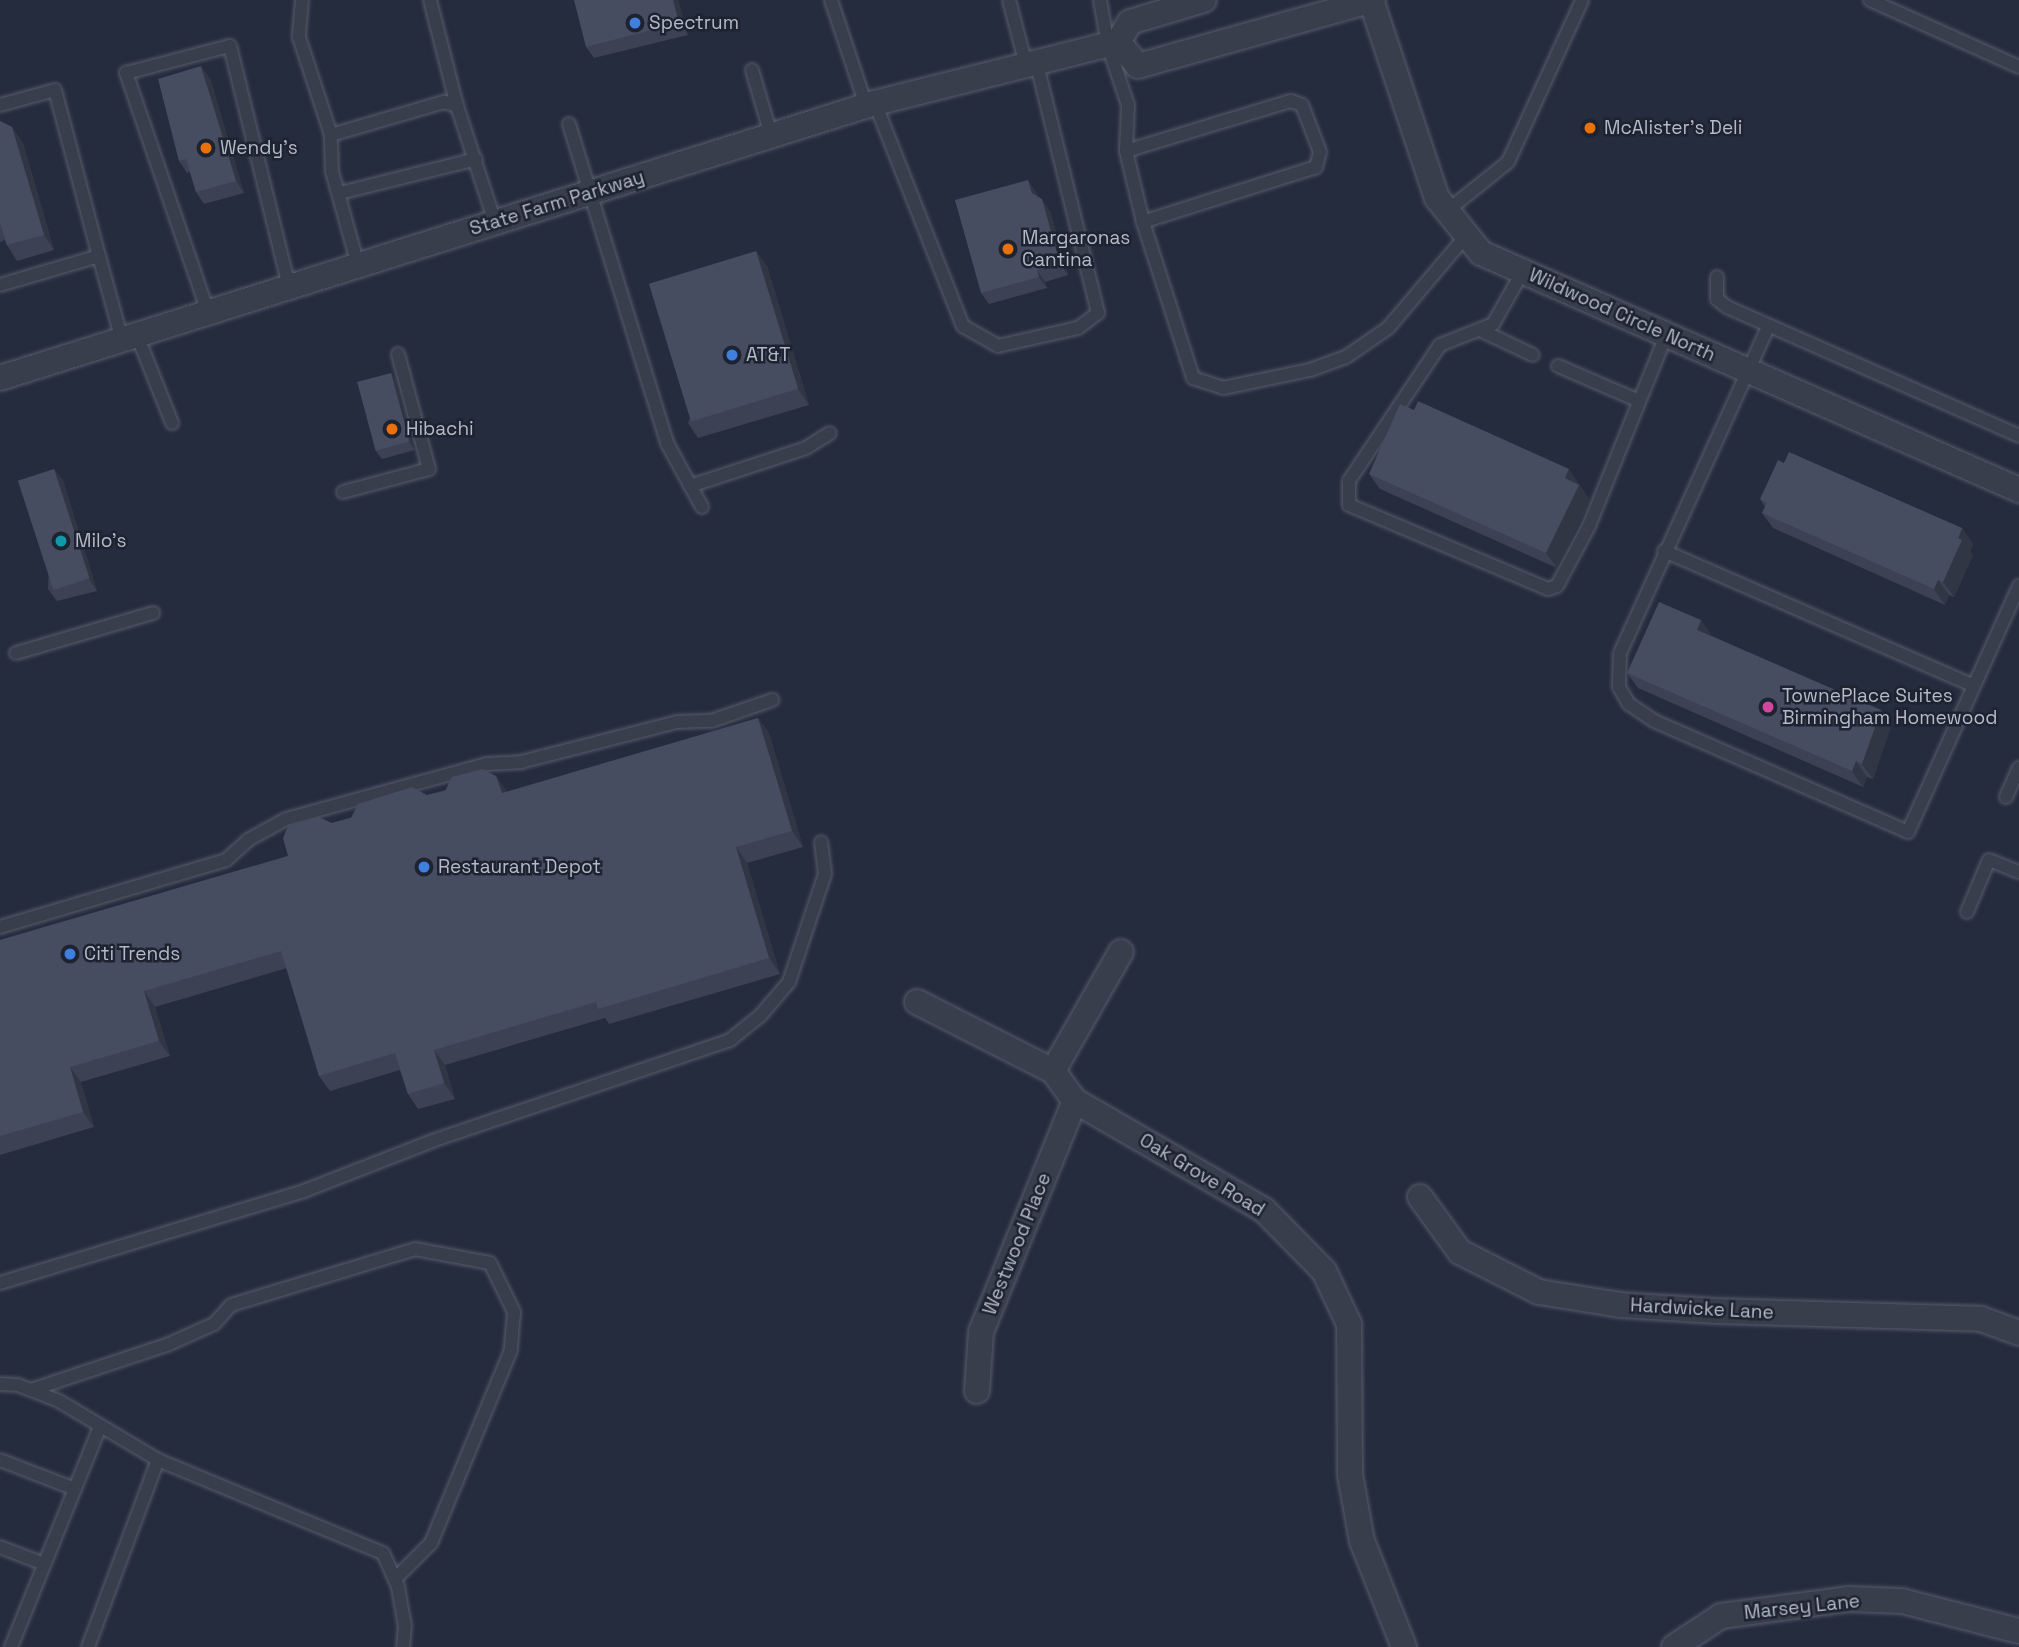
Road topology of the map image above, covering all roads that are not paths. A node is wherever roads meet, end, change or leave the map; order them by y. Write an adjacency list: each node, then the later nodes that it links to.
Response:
1 (302, 0): 18 (lane)
2 (430, 0): 16 (lane)
3 (831, 0): 14 (lane)
4 (1009, 0): 11 (lane)
5 (1100, 0): 10 (lane)
6 (1204, 0): 10 (street)
7 (1372, 0): 10 (street); 24 (street, Wildwood Circle North)
8 (1582, 0): 24 (lane)
9 (1870, 0): 12 (lane)
10 (1113, 43): 11 (street, State Farm Parkway); 20 (lane)
11 (1031, 63): 14 (street, State Farm Parkway); 14 (lane)
12 (2019, 67)
13 (752, 71): 19 (lane)
14 (870, 104): 19 (street, State Farm Parkway)
15 (0, 105): 28 (lane)
16 (457, 106): 18 (lane); 21 (lane)
17 (569, 124): 22 (lane)
18 (331, 135): 23 (lane)
19 (771, 135): 22 (street, State Farm Parkway)
20 (1126, 151): 26 (lane); 26 (lane)
21 (476, 159): 23 (lane); 25 (lane)
22 (589, 192): 25 (street, State Farm Parkway); 48 (lane)
23 (340, 193): 29 (lane)
24 (1447, 211): 27 (street, Wildwood Circle North)
25 (495, 222): 29 (street, State Farm Parkway)
26 (1143, 222): 27 (lane)
27 (1467, 235): 30 (street, Wildwood Circle North)
28 (99, 256): 32 (lane); 38 (lane)
29 (358, 265): 33 (street, State Farm Parkway)
30 (1523, 271): 36 (lane); 37 (street, Wildwood Circle North)
31 (1717, 277): 35 (lane)
32 (0, 285)
33 (289, 286): 34 (street, State Farm Parkway); 34 (lane)
34 (208, 312): 38 (street, State Farm Parkway)
35 (1768, 327): 42 (lane); 47 (lane)
36 (1482, 331): 40 (lane); 44 (lane)
37 (1666, 335): 42 (street, Wildwood Circle North); 44 (lane)
38 (129, 337): 43 (street, State Farm Parkway); 45 (lane)
39 (398, 354): 50 (lane)
40 (1533, 355)
41 (1558, 366): 44 (lane)
42 (1748, 371): 49 (street, Wildwood Circle North); 52 (lane)
43 (0, 378)
44 (1639, 401)
45 (172, 423)
46 (830, 433): 48 (lane)
47 (2019, 436)
48 (690, 486): 51 (lane)
49 (2019, 490)
50 (343, 492)
51 (702, 507)
52 (1664, 551): 56 (lane); 56 (lane)
53 (2019, 586): 56 (lane)
54 (153, 613): 55 (lane)
55 (16, 653)
56 (1974, 686)
57 (772, 700): 63 (lane)
58 (2019, 768): 59 (lane)
59 (2006, 797)
60 (821, 842): 69 (lane)
61 (2019, 872): 62 (lane)
62 (1967, 912)
63 (0, 927)
64 (1121, 952): 66 (street)
65 (917, 1002): 66 (street, Oak Grove Road)
66 (1053, 1071): 67 (street, Oak Grove Road)
67 (1075, 1101): 73 (street, Westwood Place); 85 (street, Oak Grove Road)
68 (1420, 1197): 70 (street, Hardwicke Lane)
69 (0, 1283)
70 (2019, 1333)
71 (0, 1384): 72 (lane)
72 (31, 1390): 74 (lane); 80 (lane)
73 (977, 1391)
74 (99, 1429): 76 (lane); 77 (lane)
75 (0, 1460): 77 (lane)
76 (158, 1460): 80 (lane); 83 (lane)
77 (75, 1489): 79 (lane)
78 (0, 1547): 79 (lane)
79 (44, 1564): 82 (lane)
80 (394, 1579): 84 (lane)
81 (2019, 1631): 86 (street, Marsey Lane)
82 (8, 1643)
83 (88, 1647)
84 (404, 1647)
85 (1404, 1647)
86 (1674, 1647)

